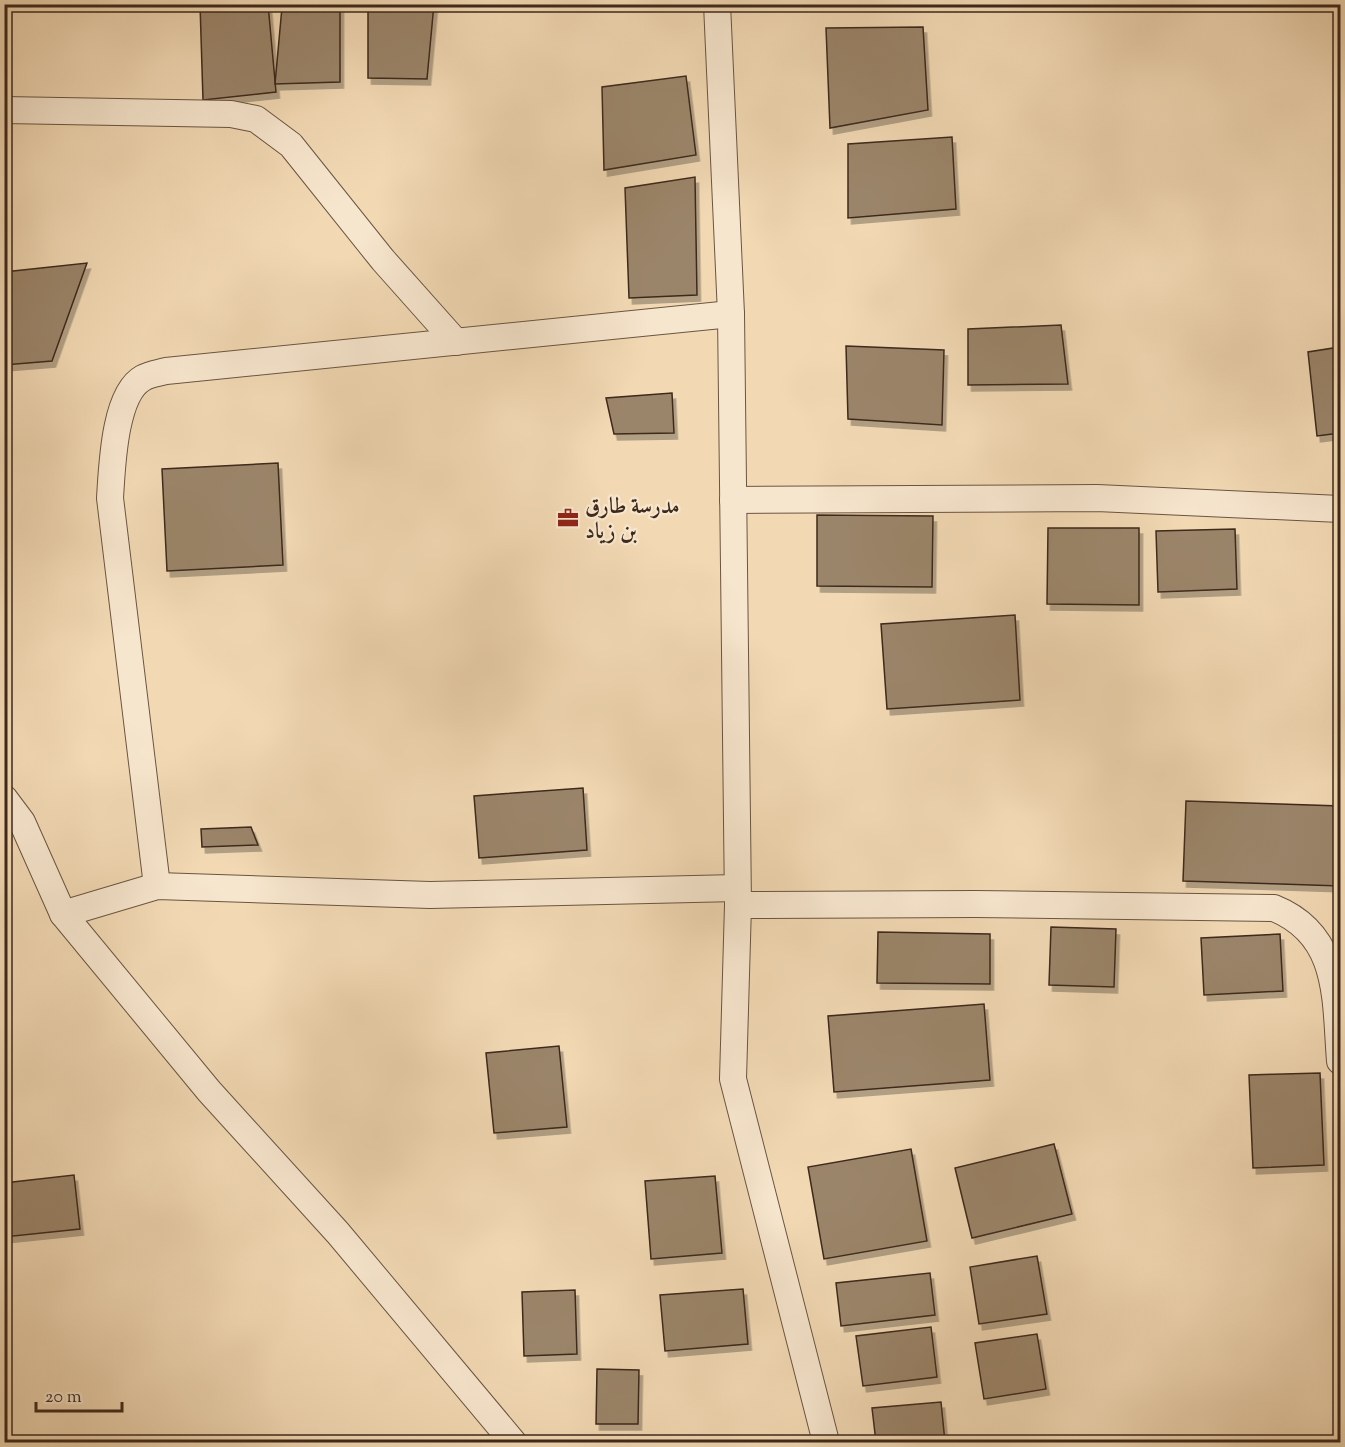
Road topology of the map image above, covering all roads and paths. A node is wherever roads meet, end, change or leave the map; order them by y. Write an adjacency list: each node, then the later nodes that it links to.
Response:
1 (717, 4): 3 (street)
2 (4, 110): 4 (street)
3 (730, 314): 4 (street); 5 (street)
4 (456, 342): 8 (street)
5 (733, 500): 6 (street); 9 (street)
6 (1341, 509)
7 (4, 798): 10 (street)
8 (157, 886): 9 (street); 10 (street)
9 (737, 897): 11 (street); 13 (street)
10 (63, 914): 12 (street)
11 (1341, 1061)
12 (513, 1443)
13 (826, 1443)

